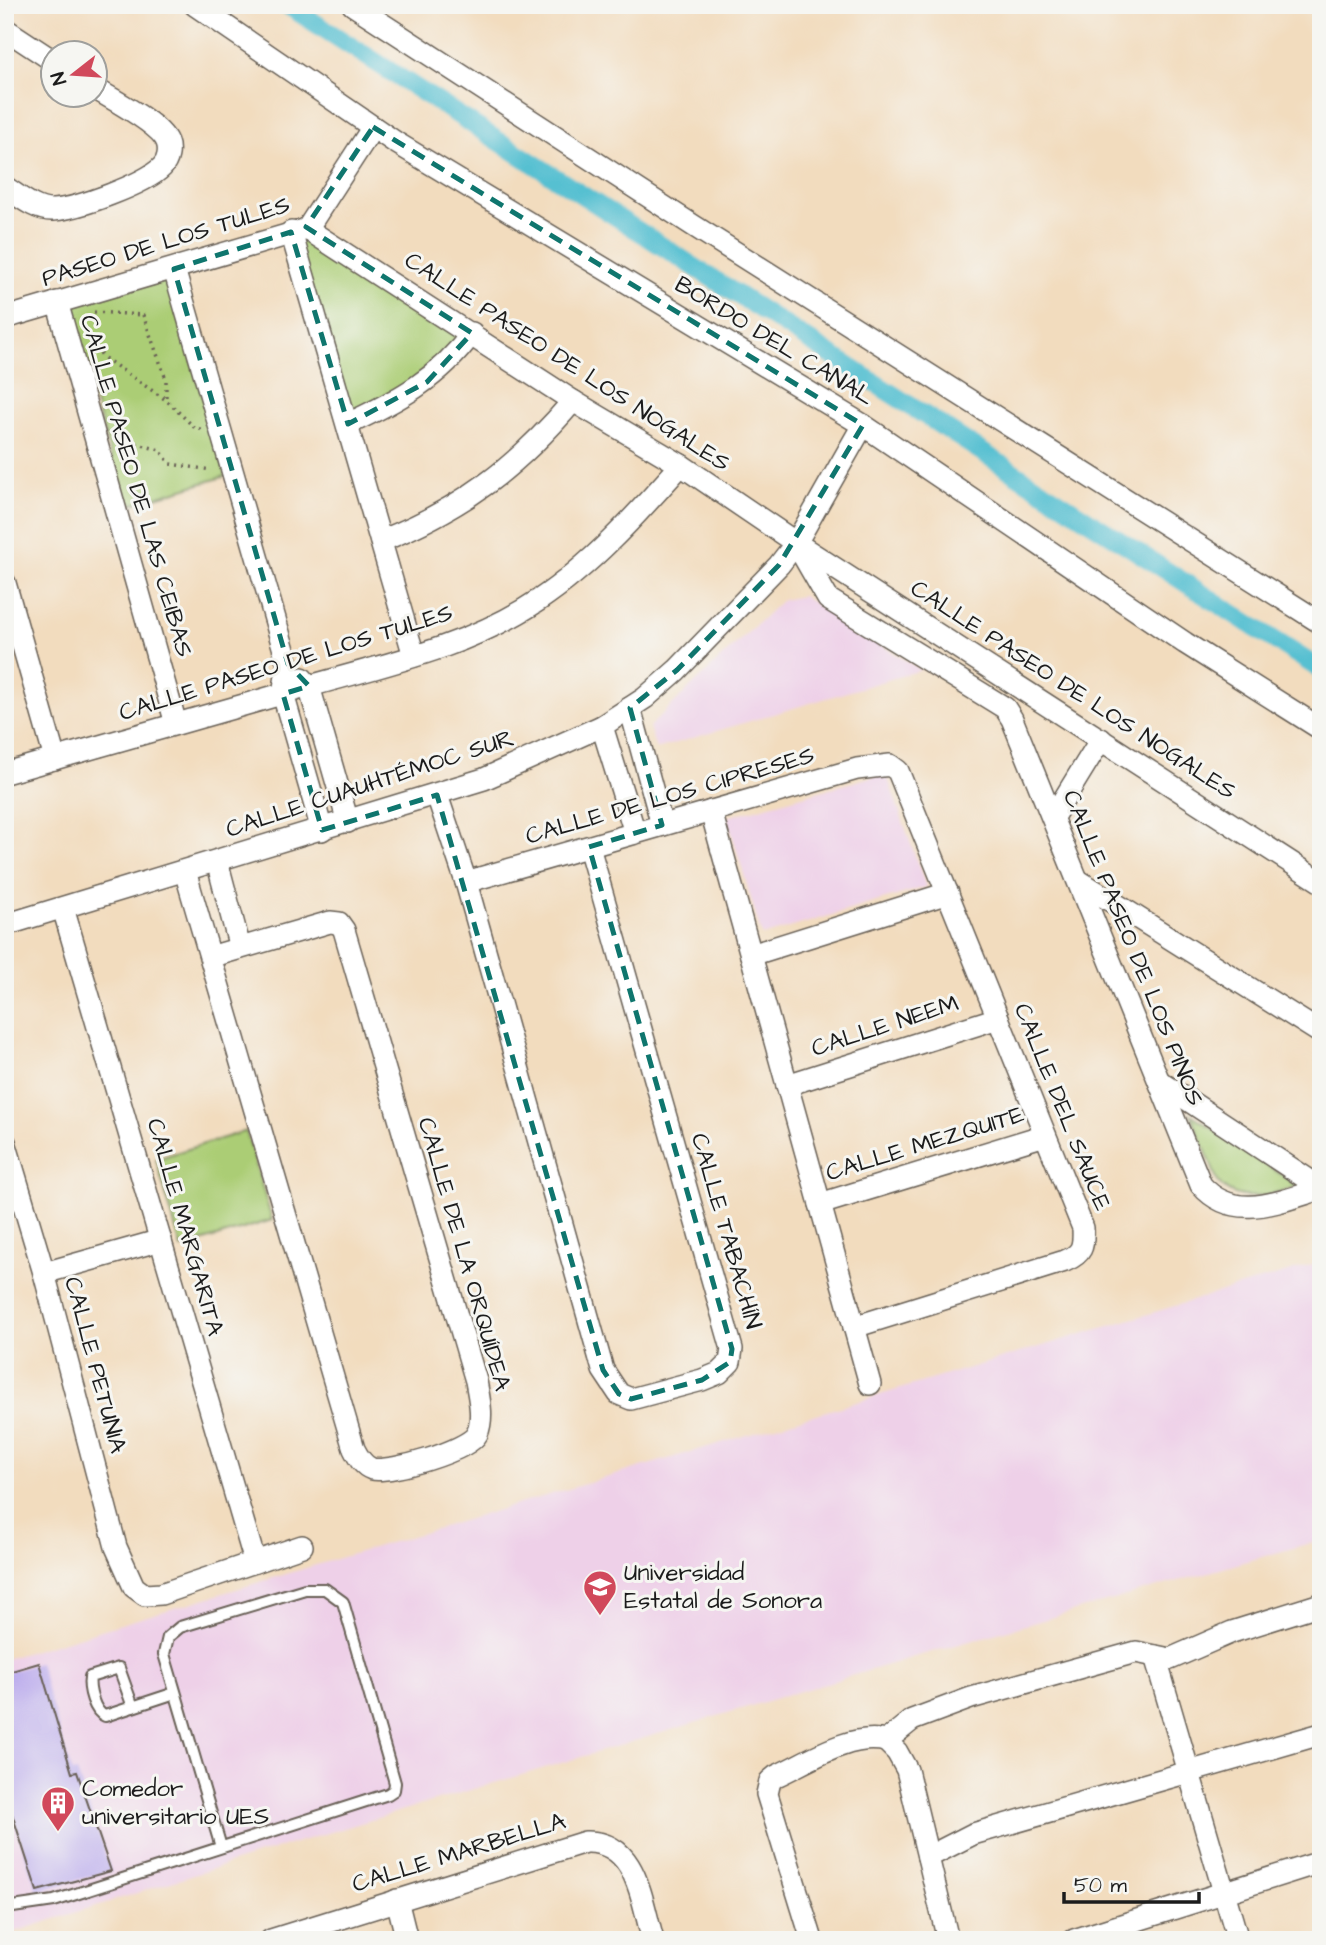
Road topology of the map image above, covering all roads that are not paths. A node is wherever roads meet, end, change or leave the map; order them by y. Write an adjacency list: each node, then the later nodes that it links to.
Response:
1 (195, 5): 6 (street, BORDO DEL CANAL)
2 (353, 5): 20 (street)
3 (5, 29): 4 (street)
4 (38, 51)
5 (108, 97): 7 (street)
6 (373, 127): 8 (street, PASEO DE LOS TULES); 15 (street, BORDO DEL CANAL)
7 (5, 187)
8 (299, 230): 9 (street, PASEO DE LOS TULES); 12 (street, CALLE PASEO DE LOS NOGALES); 14 (street)
9 (173, 269): 10 (street, PASEO DE LOS TULES); 22 (street)
10 (59, 310): 11 (street, PASEO DE LOS TULES); 28 (street, CALLE PASEO DE LAS CEIBAS)
11 (5, 318)
12 (472, 333): 13 (street, CALLE PASEO DE LOS NOGALES); 14 (street)
13 (573, 401): 16 (street, CALLE PASEO DE LOS NOGALES); 17 (street)
14 (348, 424): 17 (street)
15 (863, 425): 18 (street, CALLE CUAUHTÉMOC SUR); 30 (street, BORDO DEL CANAL)
16 (681, 465): 18 (street, CALLE PASEO DE LOS NOGALES); 21 (street, CALLE PASEO DE LOS TULES)
17 (381, 541): 21 (street)
18 (796, 543): 23 (street, CALLE PASEO DE LOS NOGALES); 26 (street, CALLE CUAUHTÉMOC SUR); 27 (street, CALLE PASEO DE LOS NOGALES)
19 (5, 583): 32 (street)
20 (1321, 623)
21 (414, 656): 24 (street, CALLE PASEO DE LOS TULES)
22 (288, 664): 24 (street); 25 (street)
23 (1019, 685): 27 (street); 31 (street, CALLE PASEO DE LOS NOGALES)
24 (309, 686): 25 (street, CALLE PASEO DE LOS TULES); 38 (street)
25 (283, 694): 28 (street, CALLE PASEO DE LOS TULES); 40 (street)
26 (630, 708): 29 (street, CALLE CUAUHTÉMOC SUR); 39 (street)
27 (1005, 708): 37 (street, CALLE PASEO DE LOS PINOS)
28 (176, 724): 32 (street, CALLE PASEO DE LOS TULES)
29 (603, 726): 35 (street, CALLE CUAUHTÉMOC SUR); 41 (street)
30 (1321, 729)
31 (1101, 739): 37 (street); 47 (street, CALLE PASEO DE LOS NOGALES)
32 (55, 759): 34 (street, CALLE PASEO DE LOS TULES)
33 (890, 765): 36 (street, CALLE DE LOS CIPRESES); 48 (street, CALLE DEL SAUCE)
34 (5, 773)
35 (437, 795): 38 (street, CALLE CUAUHTÉMOC SUR); 46 (street)
36 (711, 811): 39 (street, CALLE DE LOS CIPRESES); 52 (street)
37 (1053, 817): 45 (street, CALLE PASEO DE LOS PINOS)
38 (348, 822): 40 (street, CALLE CUAUHTÉMOC SUR)
39 (662, 825): 41 (street, CALLE DE LOS CIPRESES)
40 (321, 830): 43 (street, CALLE CUAUHTÉMOC SUR)
41 (635, 833): 42 (street, CALLE DE LOS CIPRESES)
42 (589, 847): 46 (street, CALLE DE LOS CIPRESES); 46 (street, CALLE TABACHÍN)
43 (217, 861): 44 (street, CALLE CUAUHTÉMOC SUR); 51 (street)
44 (185, 871): 49 (street, CALLE CUAUHTÉMOC SUR); 53 (street, CALLE DE LA ORQUÍDEA)
45 (1079, 881): 55 (street); 56 (street, CALLE PASEO DE LOS PINOS)
46 (466, 882)
47 (1321, 882)
48 (948, 893): 52 (street); 54 (street, CALLE DEL SAUCE)
49 (64, 908): 50 (street, CALLE CUAUHTÉMOC SUR); 62 (street, CALLE MARGARITA)
50 (5, 925)
51 (240, 948): 53 (street, CALLE DE LA ORQUÍDEA); 53 (street, CALLE DE LA ORQUÍDEA)
52 (751, 955): 57 (street)
53 (210, 957)
54 (998, 1018): 57 (street, CALLE NEEM); 58 (street, CALLE DEL SAUCE)
55 (1321, 1033)
56 (1159, 1081): 60 (street); 60 (street, CALLE PASEO DE LOS PINOS)
57 (787, 1085): 61 (street)
58 (1045, 1135): 61 (street, CALLE MEZQUITE); 64 (street, CALLE DEL SAUCE)
59 (5, 1142): 63 (street, CALLE PETUNIA)
60 (1321, 1189)
61 (820, 1204): 64 (street)
62 (161, 1240): 63 (street); 67 (street, CALLE MARGARITA)
63 (44, 1273): 67 (street, CALLE PETUNIA)
64 (854, 1327): 65 (street)
65 (870, 1384)
66 (302, 1546): 67 (street)
67 (255, 1562)
68 (1321, 1604): 69 (street)
69 (1155, 1657): 73 (street); 74 (street)
70 (175, 1693): 71 (lane); 75 (lane); 75 (lane)
71 (133, 1707): 71 (lane)
72 (1321, 1734): 74 (street)
73 (886, 1741): 76 (street); 85 (street)
74 (1187, 1774): 76 (street); 78 (street)
75 (221, 1847): 80 (lane)
76 (928, 1857): 86 (street)
77 (1321, 1862): 78 (street)
78 (1223, 1893): 87 (street); 88 (street)
79 (397, 1900): 81 (street, CALLE MARBELLA); 83 (street); 84 (street, CALLE MARBELLA)
80 (6, 1907)
81 (322, 1932): 82 (street, CALLE MARBELLA)
82 (271, 1940)
83 (407, 1940)
84 (653, 1940)
85 (812, 1940)
86 (948, 1940)
87 (1074, 1940)
88 (1238, 1940)

